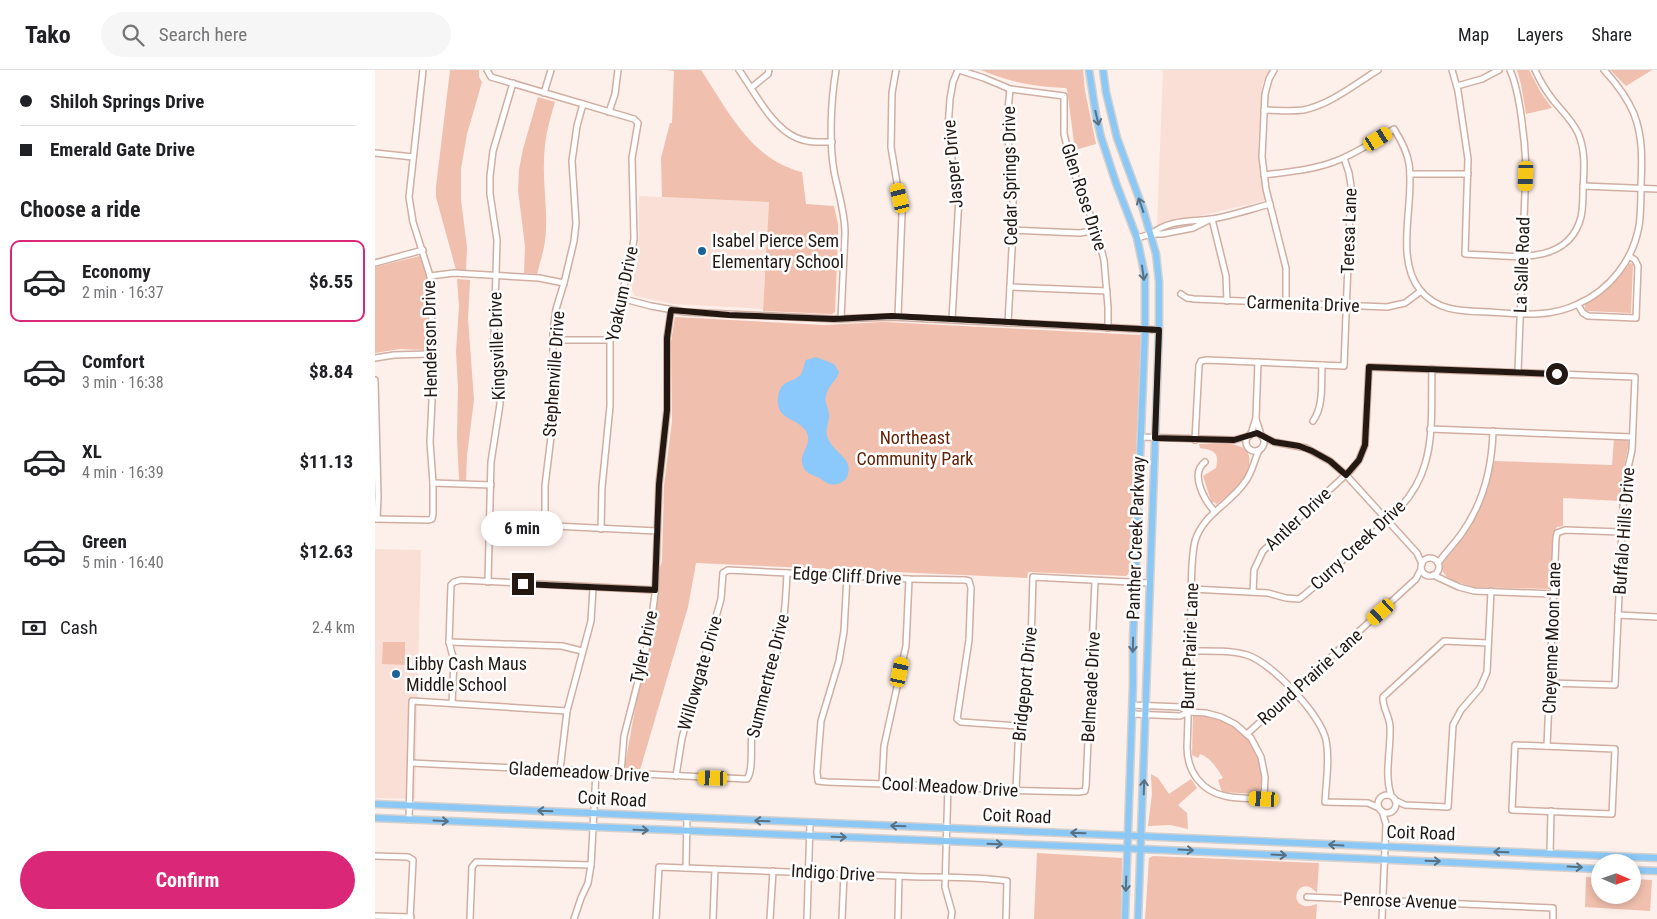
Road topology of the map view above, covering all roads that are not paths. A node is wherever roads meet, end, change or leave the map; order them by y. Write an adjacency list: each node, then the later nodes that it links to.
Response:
1 (423, 70): 29 (street, Henderson Drive)
2 (551, 70): 23 (street)
3 (617, 70): 26 (street)
4 (739, 70): 21 (street)
5 (769, 70): 21 (street)
6 (836, 70): 27 (street)
7 (895, 70): 61 (street)
8 (958, 70): 22 (street); 63 (street, Jasper Drive)
9 (1089, 70): 42 (main road, Panther Creek Parkway, one-way to 42)
10 (1103, 70): 41 (main road, Panther Creek Parkway, one-way to 10)
11 (1274, 70): 25 (street)
12 (1378, 70): 25 (street)
13 (1452, 70): 20 (street)
14 (1499, 70): 20 (street)
15 (1509, 70): 44 (street, La Salle Road)
16 (1535, 70): 34 (street)
17 (1604, 70): 35 (street)
18 (487, 72): 19 (street)
19 (513, 83): 23 (street); 47 (street, Kingsville Drive)
20 (1457, 86): 32 (street)
21 (751, 88): 27 (street)
22 (1010, 89): 39 (street, Cedar Springs Drive); 40 (street, Glen Rose Drive)
23 (544, 93): 24 (street)
24 (583, 104): 26 (street); 49 (street, Stephenville Drive)
25 (1263, 110): 33 (street)
26 (609, 112): 54 (street, Yoakum Drive)
27 (832, 142): 62 (street)
28 (375, 153): 29 (street)
29 (413, 157): 43 (street, Henderson Drive)
30 (1344, 158): 31 (street); 33 (street); 58 (street, Teresa Lane)
31 (1410, 174): 32 (street); 52 (street)
32 (1468, 174): 44 (street)
33 (1264, 175): 37 (street)
34 (1583, 186): 35 (street); 44 (street)
35 (1641, 188): 36 (street); 45 (street)
36 (1657, 189)
37 (1270, 204): 38 (street); 56 (street)
38 (1212, 219): 41 (street); 41 (street); 55 (street)
39 (1013, 230): 40 (street); 50 (street, Cedar Springs Drive)
40 (1097, 230): 51 (street, Glen Rose Drive)
41 (1150, 234): 42 (street); 67 (main road, Panther Creek Parkway)
42 (1137, 238): 66 (main road, Panther Creek Parkway, one-way to 66)
43 (423, 250): 46 (street); 48 (street, Henderson Drive)
44 (1523, 256): 60 (street, La Salle Road)
45 (1629, 256): 57 (street); 57 (street)
46 (375, 263)
47 (496, 275): 48 (street); 49 (street); 95 (street, Kingsville Drive)
48 (430, 276): 70 (street, Henderson Drive)
49 (564, 283): 68 (street, Stephenville Drive)
50 (1010, 287): 51 (street); 64 (street, Cedar Springs Drive)
51 (1107, 291): 65 (street, Glen Rose Drive)
52 (1421, 291): 58 (street, Carmenita Drive); 60 (street)
53 (1181, 294): 55 (street, Carmenita Drive)
54 (620, 298): 59 (street); 69 (street, Yoakum Drive)
55 (1227, 301): 56 (street, Carmenita Drive)
56 (1287, 304): 58 (street, Carmenita Drive)
57 (1578, 305): 60 (street)
58 (1346, 306): 73 (street, Teresa Lane)
59 (671, 310): 62 (street); 102 (street, Tyler Drive)
60 (1520, 314): 75 (street, La Salle Road)
61 (898, 317): 62 (street); 63 (street)
62 (841, 319)
63 (953, 320): 64 (street)
64 (1008, 323): 65 (street)
65 (1108, 328): 66 (street)
66 (1145, 330): 67 (street); 84 (main road, Panther Creek Parkway)
67 (1159, 330): 85 (main road, Panther Creek Parkway)
68 (553, 340): 69 (street); 100 (street, Stephenville Drive)
69 (610, 340): 101 (street, Yoakum Drive)
70 (429, 354): 71 (street); 94 (street, Henderson Drive)
71 (375, 358)
72 (1258, 362): 73 (street); 77 (street); 86 (street)
73 (1322, 365): 78 (street)
74 (1433, 369): 75 (street); 79 (street, Curry Creek Drive); 93 (street, Antler Drive)
75 (1518, 372): 83 (street, Buffalo Hills Drive)
76 (375, 380): 97 (street)
77 (1256, 418): 81 (street); 82 (street)
78 (1313, 421)
79 (1430, 429): 80 (street); 98 (street, Curry Creek Drive)
80 (1493, 431): 83 (street); 104 (street)
81 (1250, 435): 82 (street); 87 (street); 89 (street)
82 (1261, 436): 88 (street); 90 (street)
83 (1632, 437): 103 (street, Buffalo Hills Drive)
84 (1141, 438): 85 (street); 118 (main road, Panther Creek Parkway)
85 (1155, 438): 86 (street); 119 (main road, Panther Creek Parkway)
86 (1195, 440): 87 (street)
87 (1234, 440): 89 (street)
88 (1274, 442): 90 (street); 93 (street)
89 (1249, 448): 90 (street); 91 (street)
90 (1261, 449): 91 (street, Burnt Prairie Lane)
91 (1254, 461): 96 (street, Burnt Prairie Lane)
92 (1205, 462): 96 (street)
93 (1346, 475): 98 (street); 124 (street, Antler Drive)
94 (433, 484): 95 (street); 97 (street, Henderson Drive)
95 (491, 485): 99 (street, Kingsville Drive)
96 (1215, 512): 121 (street, Burnt Prairie Lane)
97 (376, 519)
98 (1387, 520): 105 (street); 124 (street, Curry Creek Drive)
99 (490, 523): 100 (street); 117 (street, Kingsville Drive)
100 (545, 526): 101 (street)
101 (601, 529): 102 (street)
102 (657, 531): 122 (street, Tyler Drive)
103 (1621, 532): 125 (street, Cheyenne Moon Lane); 126 (street, Buffalo Hills Drive)
104 (1446, 552): 106 (street); 107 (street)
105 (1417, 553): 106 (street); 108 (street)
106 (1431, 558): 107 (street); 108 (street)
107 (1439, 565): 112 (street); 115 (street)
108 (1422, 566): 112 (street); 114 (street, Round Prairie Lane)
109 (725, 571): 110 (street, Edge Cliff Drive); 148 (street, Willowgate Drive)
110 (787, 573): 111 (street, Edge Cliff Drive); 149 (street, Summertree Drive)
111 (847, 576): 113 (street, Edge Cliff Drive); 150 (street, Cool Meadow Drive)
112 (1431, 576): 114 (street, Round Prairie Lane); 115 (street)
113 (909, 579): 141 (street, Edge Cliff Drive); 150 (street)
114 (1417, 579): 133 (street, Round Prairie Lane)
115 (1445, 580): 123 (street)
116 (1095, 581): 118 (street); 141 (street, Bridgeport Drive); 154 (street, Belmeade Drive)
117 (488, 582): 120 (street); 128 (street)
118 (1135, 583): 119 (street); 135 (main road, Panther Creek Parkway, one-way to 135)
119 (1149, 583): 136 (main road, Panther Creek Parkway)
120 (593, 588): 122 (street); 130 (street)
121 (1192, 589): 124 (street); 131 (street, Burnt Prairie Lane)
122 (655, 590): 147 (street, Tyler Drive)
123 (1491, 591): 125 (street); 129 (street)
124 (1253, 592)
125 (1554, 594): 132 (street, Cheyenne Moon Lane)
126 (1618, 615): 127 (street); 132 (street, Buffalo Hills Drive)
127 (1657, 617)
128 (449, 642): 130 (street); 134 (street)
129 (1489, 643): 151 (street); 159 (street)
130 (582, 651): 137 (street)
131 (1189, 651): 133 (street); 138 (street, Burnt Prairie Lane)
132 (1550, 682): 143 (street, Cheyenne Moon Lane)
133 (1293, 692): 142 (street, Round Prairie Lane); 158 (street)
134 (452, 703): 137 (street); 144 (street)
135 (1132, 705): 136 (street); 139 (main road, Panther Creek Parkway)
136 (1146, 705): 138 (street); 140 (main road, Panther Creek Parkway)
137 (567, 710): 145 (street)
138 (1189, 712): 140 (street); 142 (street); 142 (street, Burnt Prairie Lane)
139 (1132, 714): 140 (street); 173 (main road, Panther Creek Parkway)
140 (1146, 715): 174 (main road, Panther Creek Parkway, one-way to 140)
141 (1019, 726): 153 (street, Bridgeport Drive)
142 (1247, 734)
143 (1547, 746): 163 (street); 163 (street)
144 (411, 764): 145 (street, Glademeadow Drive); 160 (street)
145 (560, 770): 146 (street, Glademeadow Drive)
146 (596, 772): 147 (street, Glademeadow Drive); 164 (street)
147 (621, 773): 148 (street, Glademeadow Drive)
148 (677, 776): 149 (street, Glademeadow Drive)
149 (747, 778)
150 (882, 784): 152 (street, Cool Meadow Drive)
151 (1388, 785): 155 (street); 156 (street)
152 (948, 786): 153 (street, Cool Meadow Drive); 171 (street)
153 (1016, 790): 154 (street, Cool Meadow Drive)
154 (1083, 792)
155 (1393, 797): 156 (street); 159 (street); 162 (street)
156 (1381, 798): 158 (street); 161 (street)
157 (375, 804): 160 (main road, Coit Road)
158 (1368, 804): 161 (street)
159 (1405, 805): 162 (street)
160 (410, 806): 164 (main road, Coit Road, one-way to 160); 167 (street)
161 (1381, 810): 162 (street); 169 (street)
162 (1393, 810): 169 (street)
163 (1551, 812): 180 (street)
164 (593, 813): 166 (main road, Coit Road); 170 (street)
165 (375, 818): 167 (main road, Coit Road)
166 (687, 818): 168 (main road, Coit Road, one-way to 166); 172 (street)
167 (409, 820): 170 (main road, Coit Road, one-way to 170)
168 (811, 822): 171 (main road, Coit Road, one-way to 168); 175 (street)
169 (1386, 824): 177 (street)
170 (593, 828): 172 (main road, Coit Road, one-way to 172); 184 (street)
171 (946, 828): 173 (main road, Coit Road, one-way to 171); 176 (street)
172 (687, 831): 175 (main road, Coit Road); 186 (street)
173 (1127, 835): 174 (main road, Coit Road); 178 (main road, Panther Creek Parkway)
174 (1142, 835): 177 (main road, Coit Road, one-way to 174); 179 (main road, Panther Creek Parkway)
175 (810, 836): 176 (main road, Coit Road, one-way to 176); 191 (street)
176 (946, 842): 178 (main road, Coit Road, one-way to 178); 195 (street)
177 (1385, 847): 180 (main road, Coit Road, one-way to 177); 183 (street)
178 (1128, 848): 179 (main road, Coit Road); 210 (main road, Panther Creek Parkway, one-way to 210)
179 (1141, 848): 183 (main road, Coit Road, one-way to 183); 211 (main road, Panther Creek Parkway)
180 (1550, 853): 182 (main road, Coit Road); 185 (main road)
181 (375, 856): 199 (street)
182 (1657, 858)
183 (1384, 859): 185 (main road, Coit Road, one-way to 185); 197 (street)
184 (591, 865): 200 (street); 201 (street)
185 (1549, 866): 187 (main road, Coit Road, one-way to 187)
186 (686, 868): 188 (street, Indigo Drive); 202 (street, Indigo Drive)
187 (1591, 868)
188 (715, 869): 189 (street, Indigo Drive); 203 (street)
189 (773, 871): 191 (street, Indigo Drive); 204 (street)
190 (1641, 871): 192 (main road)
191 (809, 872): 193 (street, Indigo Drive); 205 (street)
192 (1657, 872)
193 (844, 874): 194 (street, Indigo Drive); 206 (street)
194 (899, 876): 195 (street, Indigo Drive); 207 (street)
195 (945, 876): 208 (street); 209 (street, Indigo Drive)
196 (1307, 897): 197 (street, Penrose Avenue)
197 (1383, 900): 212 (street); 213 (street, Penrose Avenue)
198 (375, 916): 199 (street)
199 (410, 918)
200 (469, 919)
201 (574, 919)
202 (656, 919)
203 (713, 919)
204 (770, 919)
205 (807, 919)
206 (842, 919)
207 (898, 919)
208 (951, 919)
209 (1006, 919)
210 (1125, 919)
211 (1138, 919)
212 (1382, 919)
213 (1553, 919)

